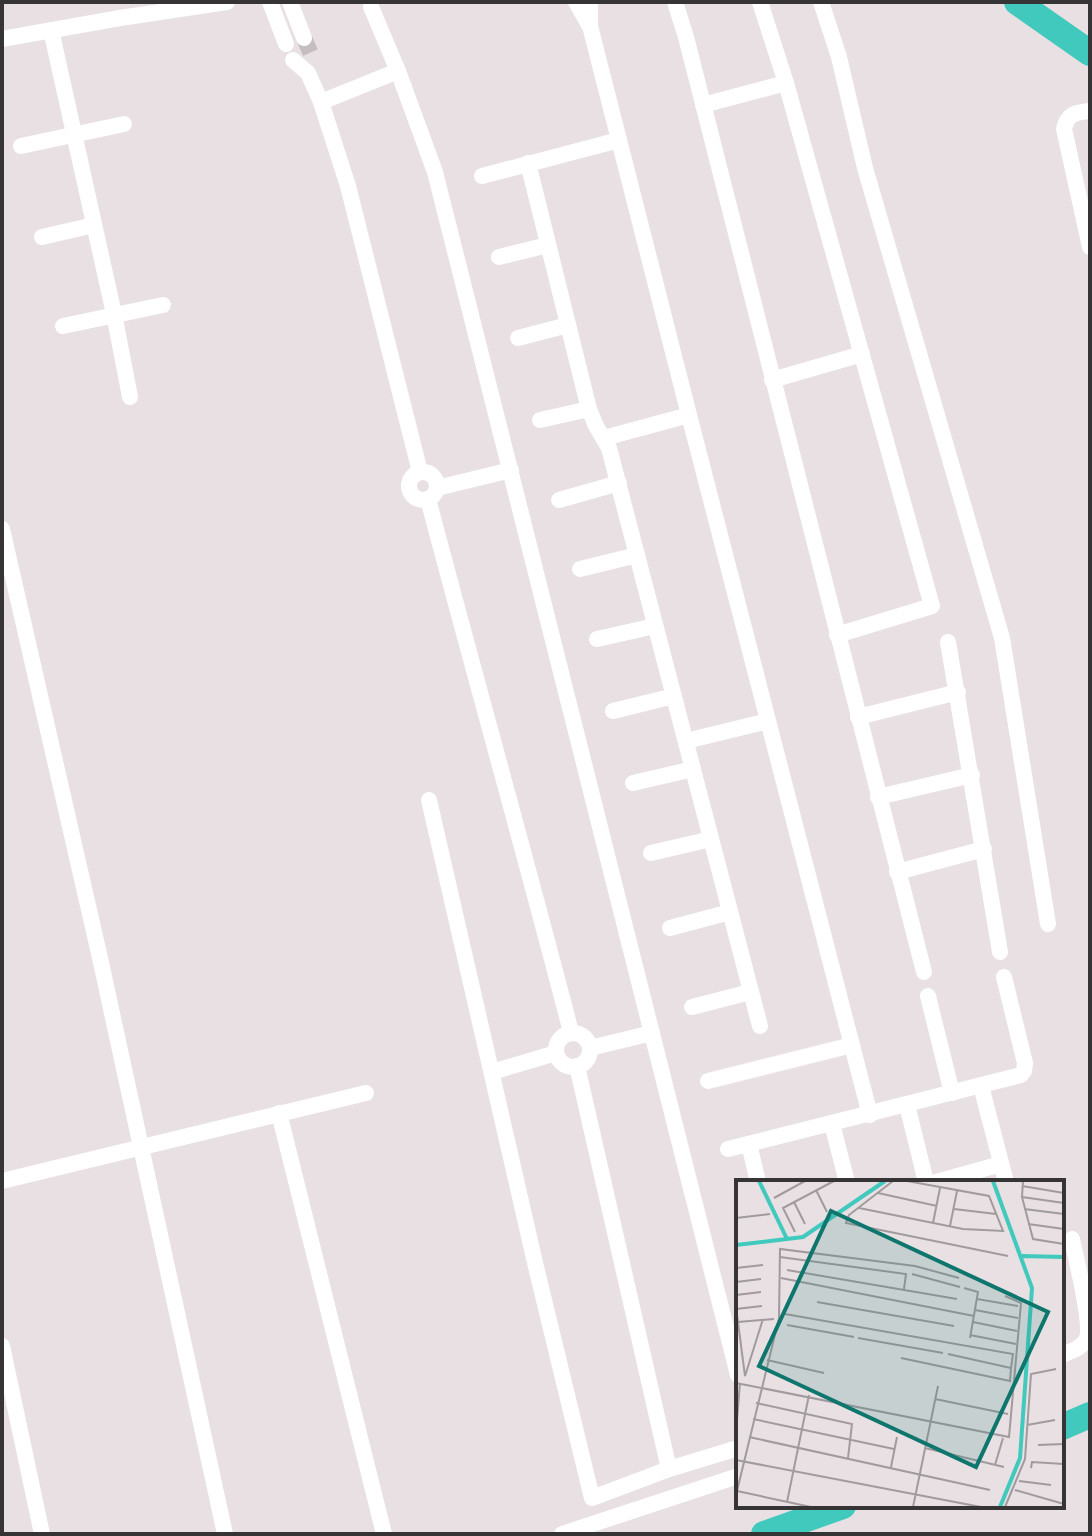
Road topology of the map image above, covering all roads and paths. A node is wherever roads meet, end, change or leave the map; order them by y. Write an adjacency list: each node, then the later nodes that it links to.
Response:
1 (227, 2): 11 (street)
2 (270, 2): 14 (street)
3 (290, 2): 12 (street)
4 (576, 2): 10 (street)
5 (590, 2): 10 (street)
6 (675, 2): 21 (street)
7 (760, 2): 19 (street)
8 (821, 2): 74 (street)
9 (371, 7): 17 (street)
10 (590, 26): 25 (street)
11 (51, 30): 13 (street); 24 (street)
12 (304, 38)
13 (2, 39)
14 (286, 44)
15 (311, 54): 18 (street)
16 (293, 60): 18 (street)
17 (398, 71): 20 (street); 46 (street)
18 (308, 73): 20 (street)
19 (786, 83): 21 (street); 39 (street)
20 (321, 102): 47 (street)
21 (703, 105): 40 (street)
22 (1090, 111): 32 (street)
23 (124, 124): 24 (street)
24 (74, 134): 26 (street); 29 (street)
25 (619, 140): 27 (street); 43 (street)
26 (21, 146)
27 (528, 163): 28 (street); 31 (street)
28 (482, 176)
29 (94, 225): 30 (street); 35 (street)
30 (42, 237)
31 (548, 245): 33 (street); 36 (street)
32 (1090, 247)
33 (499, 257)
34 (163, 305): 35 (street)
35 (114, 314): 37 (street); 41 (street)
36 (568, 325): 38 (street); 42 (street)
37 (63, 326)
38 (518, 338)
39 (862, 354): 40 (street); 55 (street)
40 (772, 380): 55 (street)
41 (130, 397)
42 (589, 409): 44 (street); 45 (street)
43 (689, 415): 45 (street); 62 (street)
44 (540, 420)
45 (604, 438): 48 (street)
46 (511, 470): 49 (street); 84 (street)
47 (420, 472): 49 (street); 49 (street)
48 (619, 483): 50 (street); 52 (street)
49 (433, 494): 83 (street)
50 (559, 500)
51 (2, 529): 99 (street)
52 (637, 555): 53 (street); 54 (street)
53 (580, 569)
54 (655, 626): 56 (street); 59 (street)
55 (837, 635): 61 (street)
56 (597, 639)
57 (948, 642): 58 (street)
58 (958, 692): 61 (street); 65 (street)
59 (674, 696): 60 (street); 63 (street)
60 (613, 711)
61 (858, 717): 67 (street)
62 (768, 721): 63 (street); 85 (street)
63 (686, 741): 64 (street)
64 (693, 769): 66 (street); 69 (street)
65 (972, 775): 67 (street); 70 (street)
66 (633, 783)
67 (878, 797): 72 (street)
68 (429, 800): 89 (street)
69 (711, 839): 71 (street); 73 (street)
70 (984, 849): 72 (street); 76 (street)
71 (651, 853)
72 (897, 872): 77 (street)
73 (730, 912): 75 (street); 79 (street)
74 (1048, 924)
75 (670, 928)
76 (1000, 952)
77 (924, 972)
78 (1004, 977): 91 (street)
79 (750, 992): 81 (street); 82 (street)
80 (928, 996): 93 (street)
81 (692, 1007)
82 (760, 1026)
83 (571, 1032): 86 (street); 87 (street)
84 (652, 1033): 86 (street); 111 (street)
85 (852, 1045): 90 (street); 96 (street)
86 (590, 1048): 88 (street)
87 (556, 1053): 88 (street); 89 (street)
88 (577, 1066): 113 (street)
89 (492, 1072): 113 (street)
90 (708, 1081)
91 (981, 1086): 93 (street); 101 (street)
92 (366, 1093): 95 (street)
93 (952, 1093): 94 (street)
94 (907, 1105): 96 (street); 104 (street)
95 (279, 1113): 99 (street); 117 (street)
96 (870, 1115): 97 (street)
97 (832, 1124): 98 (street); 103 (street)
98 (749, 1144): 100 (street); 102 (street)
99 (140, 1147): 107 (street); 116 (street)
100 (728, 1149)
101 (1001, 1164): 105 (street); 106 (street)
102 (758, 1180)
103 (846, 1180)
104 (926, 1180)
105 (943, 1180)
106 (1005, 1180)
107 (2, 1181)
108 (1072, 1239): 110 (street)
109 (2, 1346): 115 (street)
110 (1064, 1354)
111 (736, 1367)
112 (736, 1449): 113 (street)
113 (669, 1469)
114 (736, 1477): 118 (street)
115 (42, 1534)
116 (225, 1534)
117 (384, 1534)
118 (562, 1534)

